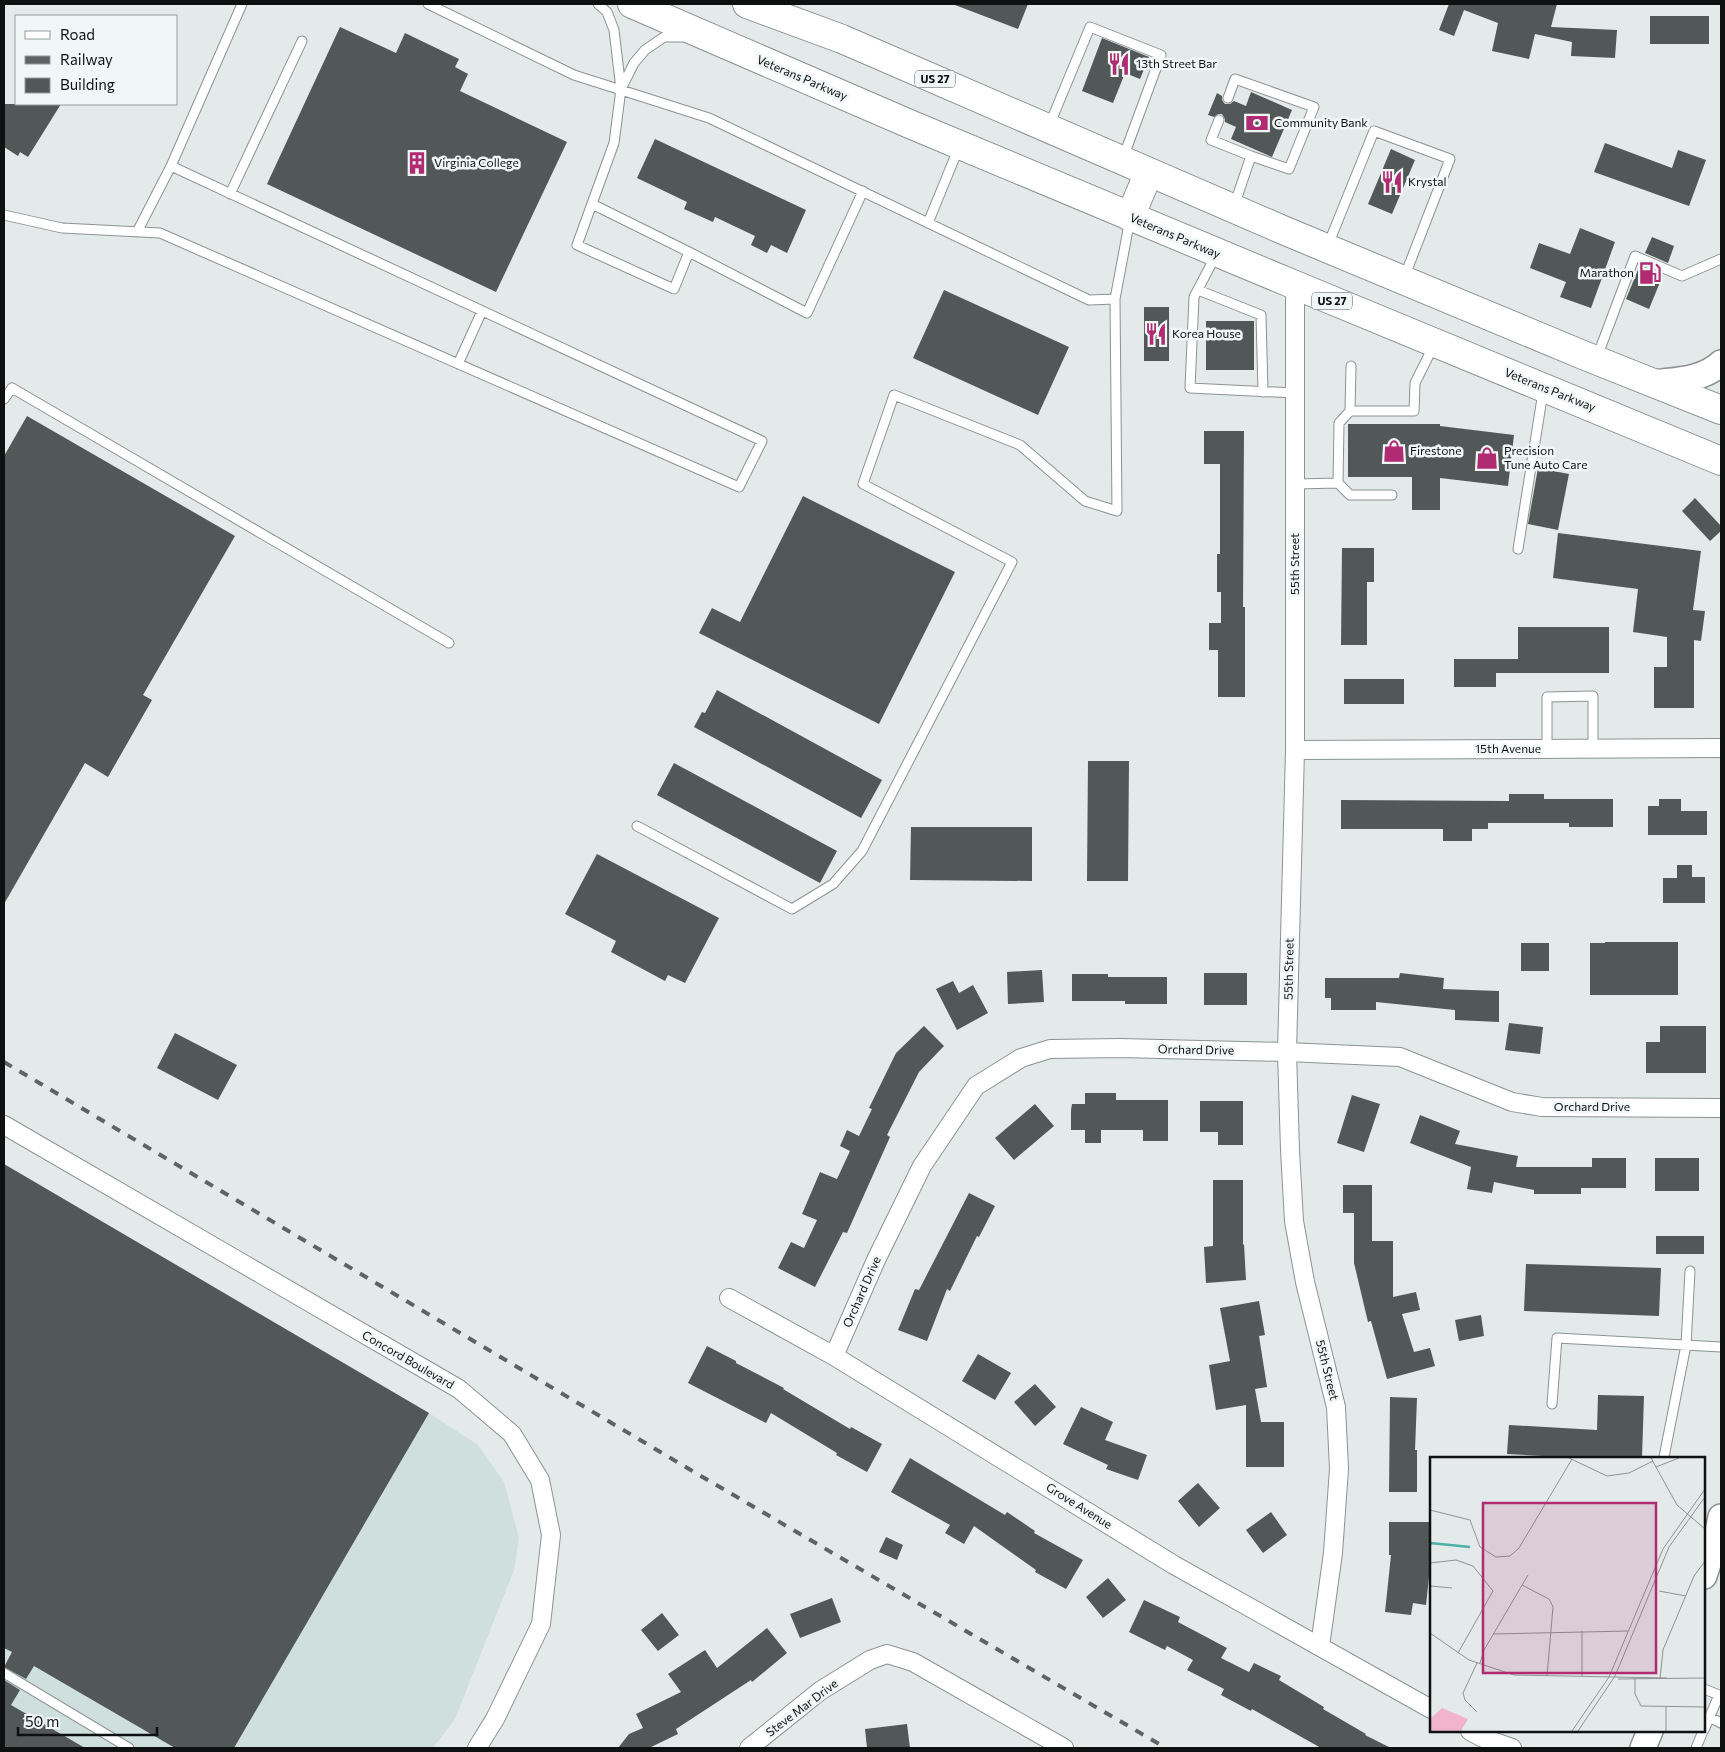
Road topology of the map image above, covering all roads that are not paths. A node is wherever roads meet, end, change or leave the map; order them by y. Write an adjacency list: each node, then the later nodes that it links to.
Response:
1 (242, 4): 15 (lane)
2 (428, 4): 8 (lane)
3 (598, 4): 8 (lane)
4 (632, 4): 6 (main road, Veterans Parkway / US 27)
5 (747, 4): 11 (main road, US 27)
6 (706, 37): 8 (lane); 12 (main road, Veterans Parkway / US 27)
7 (302, 41): 18 (lane)
8 (621, 89): 17 (lane); 19 (lane)
9 (1228, 98): 13 (lane)
10 (1219, 120): 13 (lane)
11 (1048, 128): 14 (main road, US 27); 14 (lane)
12 (960, 146): 22 (main road, Veterans Parkway / US 27); 23 (lane)
13 (1251, 156): 20 (lane)
14 (1122, 160): 16 (main road, US 27)
15 (171, 166): 18 (lane); 24 (lane)
16 (1149, 172): 20 (main road, US 27); 22 (main road)
17 (863, 191): 23 (lane); 26 (lane)
18 (230, 194): 33 (lane)
19 (592, 204): 26 (lane); 26 (lane)
20 (1233, 209): 25 (main road, US 27)
21 (4, 215): 24 (lane)
22 (1130, 217): 27 (main road, Veterans Parkway / US 27); 32 (lane)
23 (928, 223): 32 (lane)
24 (137, 232): 37 (lane)
25 (1326, 248): 29 (main road, US 27); 29 (lane)
26 (689, 252)
27 (1217, 253): 30 (main road, Veterans Parkway / US 27); 31 (lane)
28 (1721, 259): 35 (lane)
29 (1403, 280): 35 (main road, US 27)
30 (1295, 286): 34 (main road, Veterans Parkway / US 27); 42 (street, 55th Street)
31 (1198, 290): 41 (lane); 41 (lane)
32 (1115, 298): 56 (lane)
33 (482, 311): 37 (lane); 37 (lane)
34 (1435, 343): 40 (main road, Veterans Parkway / US 27); 45 (lane)
35 (1596, 360): 39 (main road, US 27)
36 (1721, 363): 39 (main road)
37 (458, 364)
38 (1352, 366): 45 (lane)
39 (1653, 383): 44 (main road, US 27)
40 (1544, 387): 46 (main road, Veterans Parkway / US 27); 50 (lane)
41 (1263, 392): 42 (lane)
42 (1295, 393): 47 (street, 55th Street)
43 (4, 399): 51 (lane)
44 (1721, 410)
45 (1350, 411): 48 (lane)
46 (1721, 460)
47 (1295, 484): 48 (lane); 55 (street, 55th Street)
48 (1338, 484): 49 (lane)
49 (1392, 495)
50 (1518, 549)
51 (449, 642)
52 (1721, 748): 54 (street, 15th Avenue)
53 (1547, 749): 54 (street, 15th Avenue); 54 (lane); 55 (street, 15th Avenue)
54 (1593, 749)
55 (1295, 750): 57 (street, 55th Street)
56 (637, 826)
57 (1287, 1052): 58 (street, Orchard Drive); 64 (street, Orchard Drive); 69 (street, 55th Street)
58 (1721, 1108)
59 (4, 1125): 81 (street, Concord Boulevard)
60 (1690, 1271): 62 (lane)
61 (729, 1298): 64 (street, Grove Avenue)
62 (1686, 1345): 63 (lane); 65 (lane); 66 (lane)
63 (1721, 1348)
64 (834, 1356): 69 (street, Grove Avenue)
65 (1552, 1404)
66 (1664, 1457)
67 (1721, 1517): 68 (main road)
68 (1705, 1573)
69 (1320, 1646): 73 (street, Grove Avenue)
70 (4, 1673): 80 (lane)
71 (1705, 1689): 72 (lane)
72 (1720, 1693): 74 (lane)
73 (1430, 1708)
74 (1709, 1717): 75 (lane); 76 (lane)
75 (1721, 1723)
76 (1705, 1727)
77 (1472, 1732): 84 (street)
78 (1650, 1732): 85 (main road)
79 (1703, 1732): 86 (lane)
80 (129, 1748)
81 (477, 1748)
82 (749, 1748): 83 (street, Steve Mar Drive)
83 (1064, 1748)
84 (1512, 1748)
85 (1643, 1748)
86 (1696, 1748)

